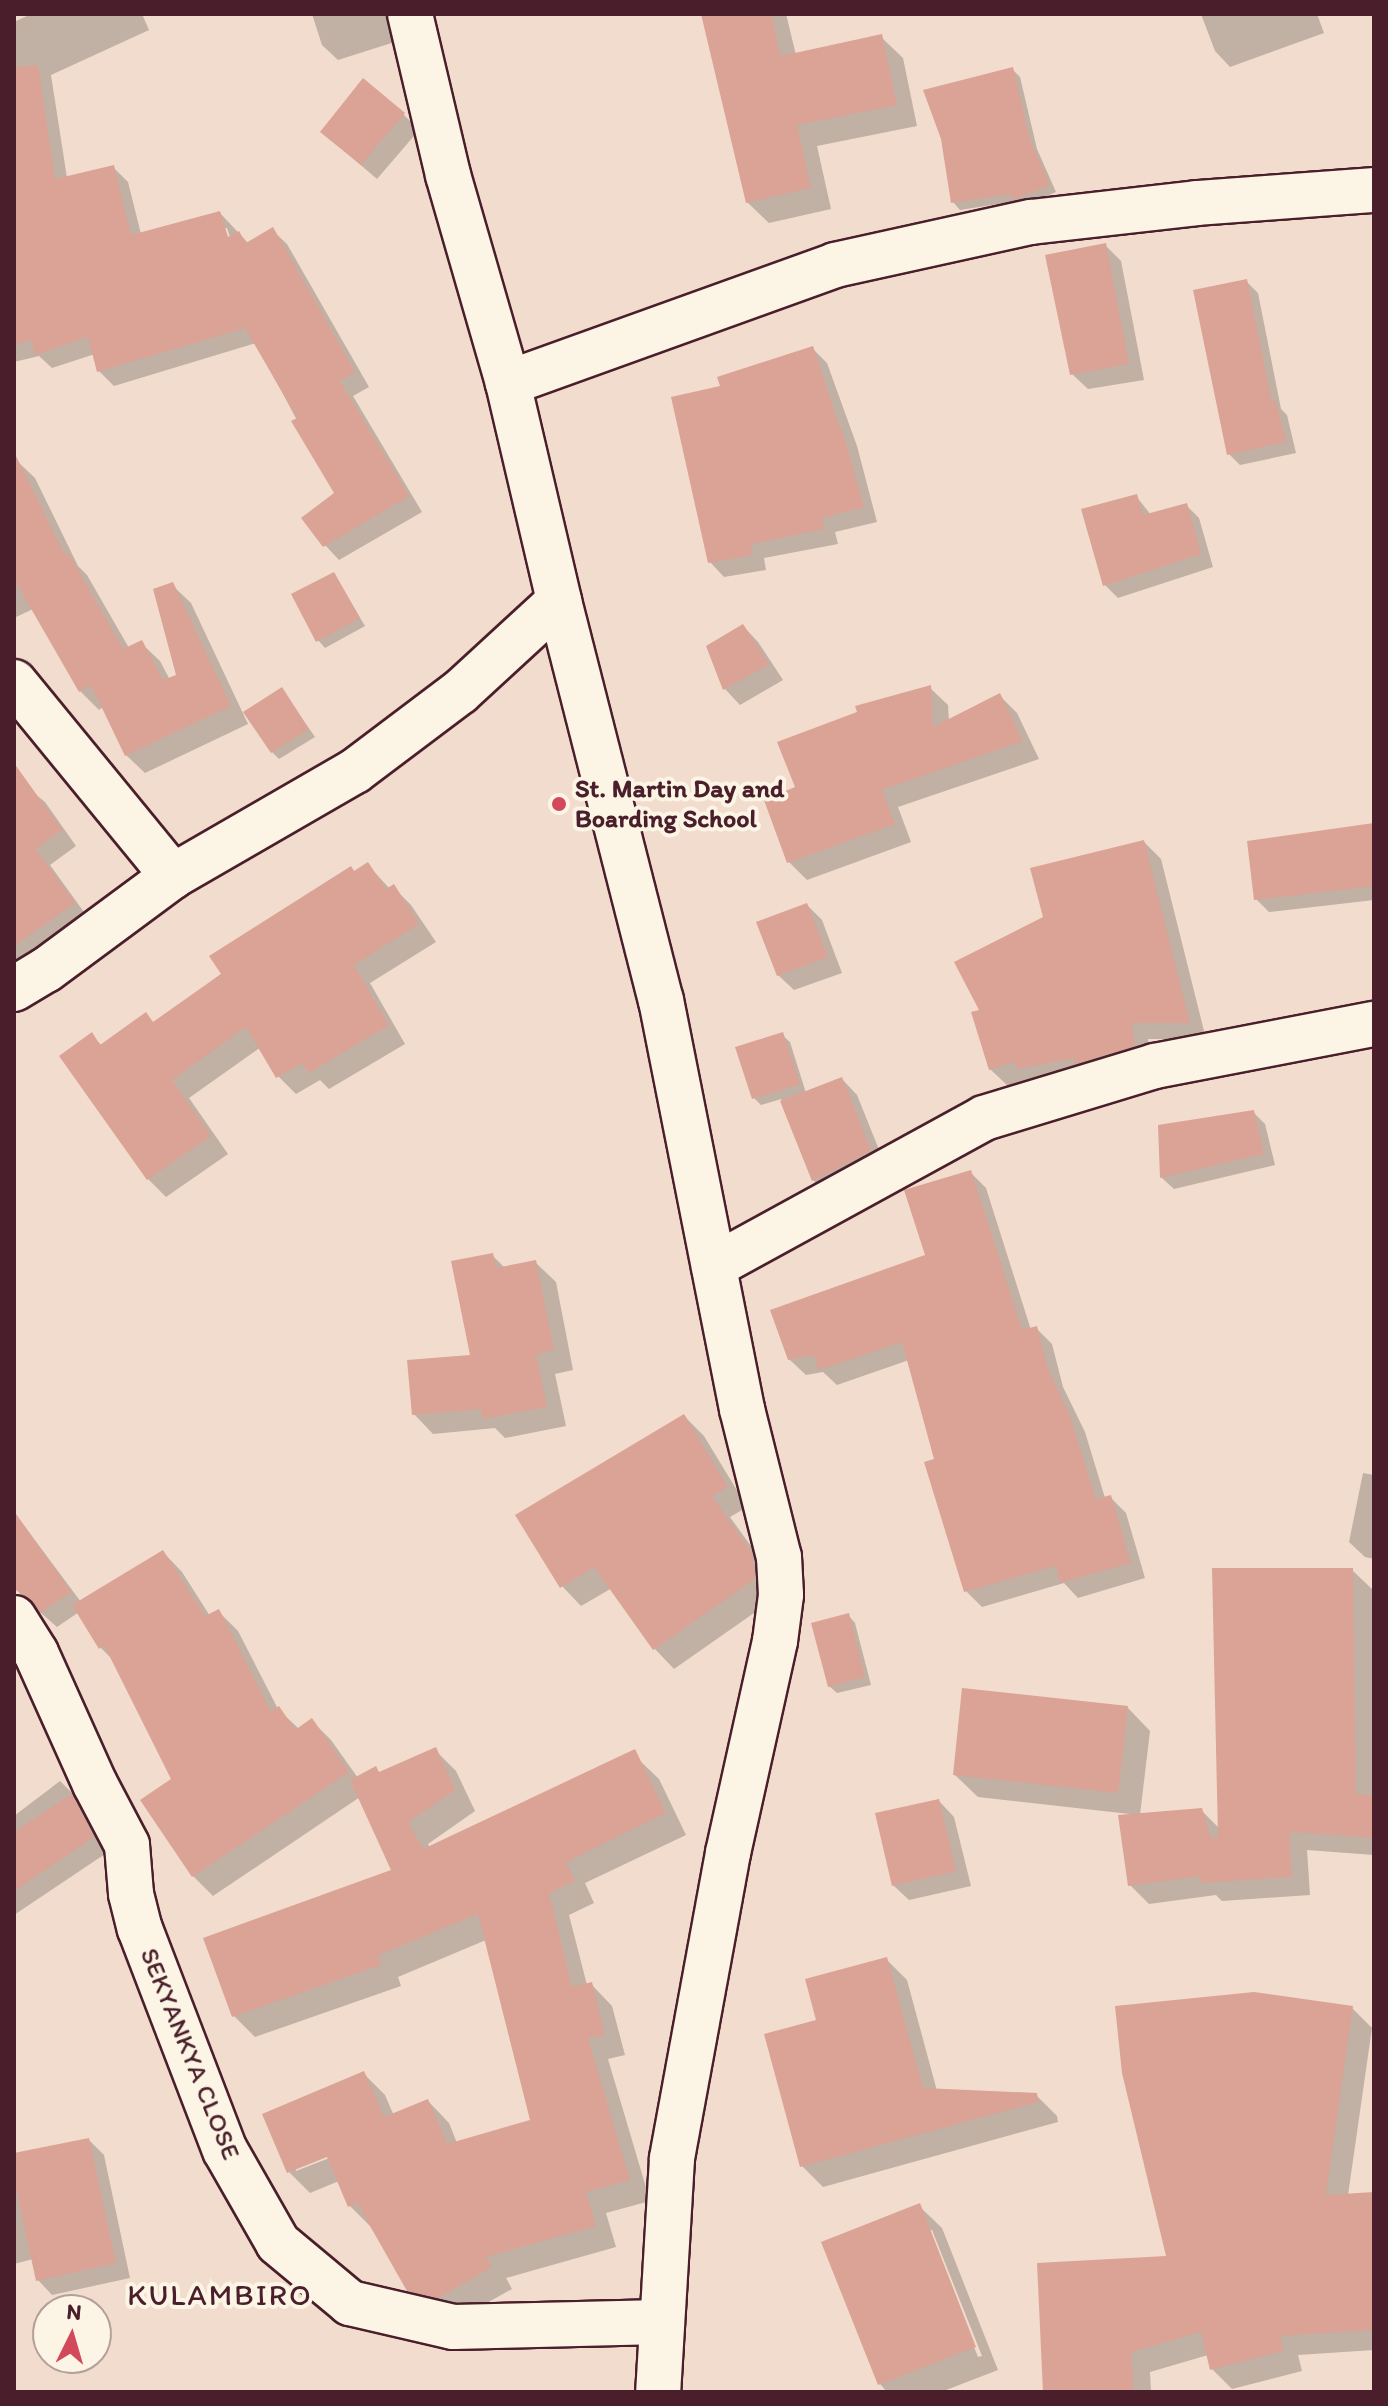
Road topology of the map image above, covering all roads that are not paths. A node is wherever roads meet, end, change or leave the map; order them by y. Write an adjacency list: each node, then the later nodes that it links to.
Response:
1 (410, 14): 3 (street)
2 (1374, 190): 3 (street)
3 (508, 383): 4 (street)
4 (559, 601): 6 (street); 9 (street)
5 (14, 682): 6 (street)
6 (173, 876): 7 (street)
7 (14, 989)
8 (1374, 1024): 9 (street)
9 (714, 1266): 11 (street)
10 (14, 1618): 11 (street, SEKYANKYA CLOSE)
11 (662, 2322): 12 (street)
12 (658, 2392)

